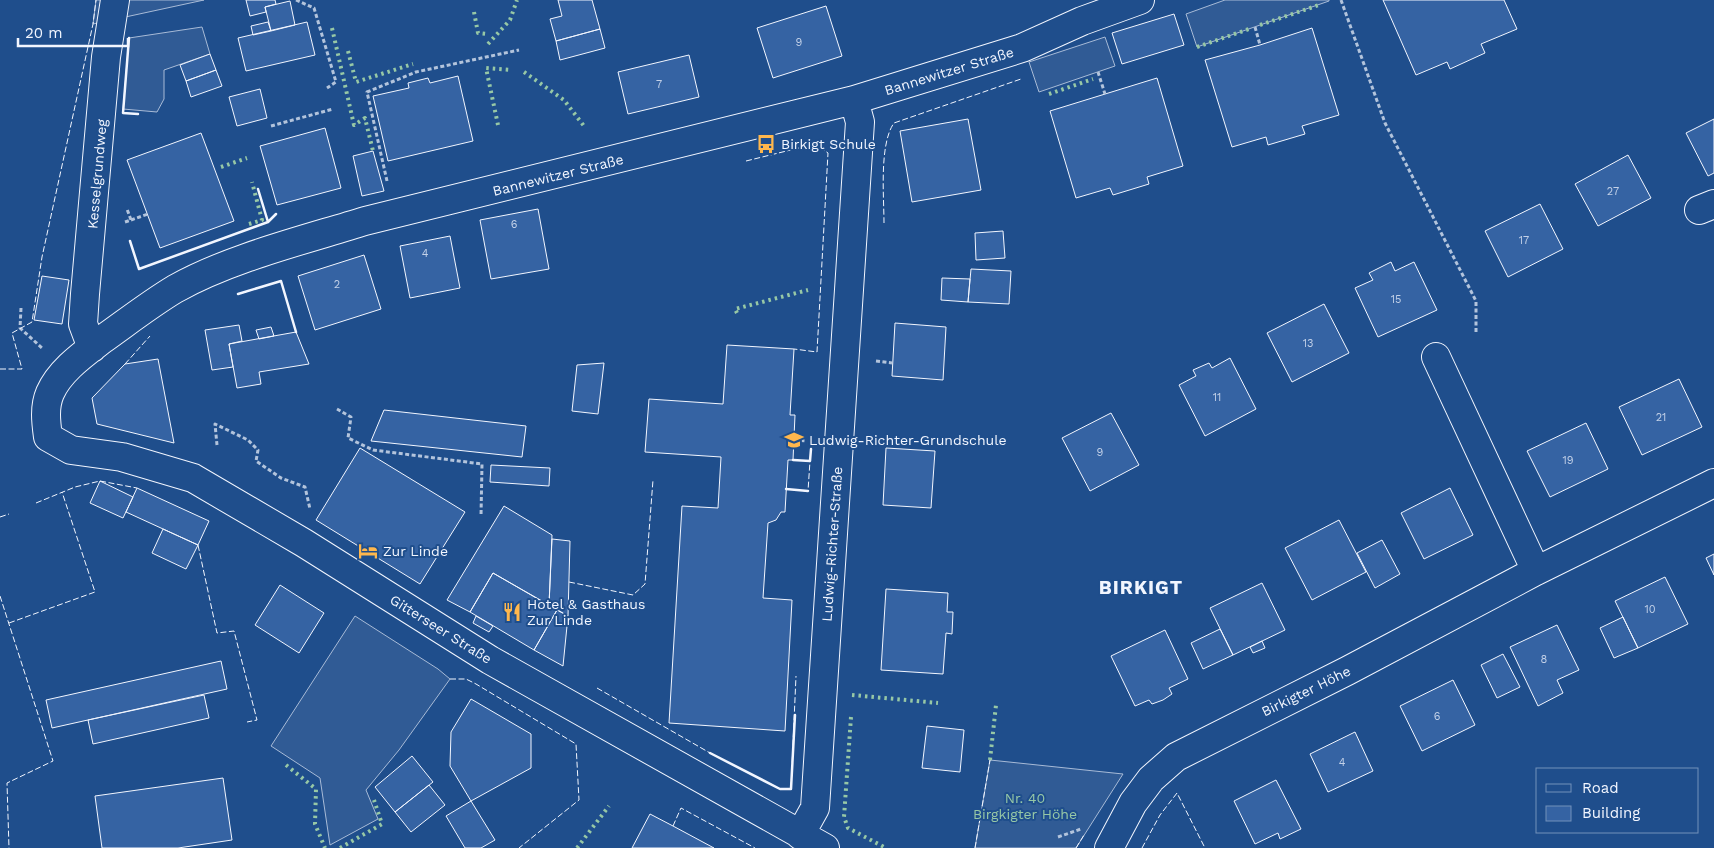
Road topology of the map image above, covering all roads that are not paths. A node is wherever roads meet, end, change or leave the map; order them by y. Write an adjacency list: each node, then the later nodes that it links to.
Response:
1 (115, 0): 4 (street, Kesselgrundweg)
2 (1140, 0): 3 (street, Bannewitzer Straße)
3 (854, 100): 4 (street, Bannewitzer Straße); 9 (street, Ludwig-Richter-Straße)
4 (92, 348): 6 (street, Bannewitzer Straße)
5 (1436, 357): 8 (street)
6 (48, 437): 9 (street, Gitterseer Straße)
7 (1714, 483): 8 (street, Birkigter Höhe)
8 (1536, 571): 11 (street, Birkigter Höhe)
9 (800, 835): 10 (street, Gitterseer Straße)
10 (825, 848)
11 (1109, 848)

